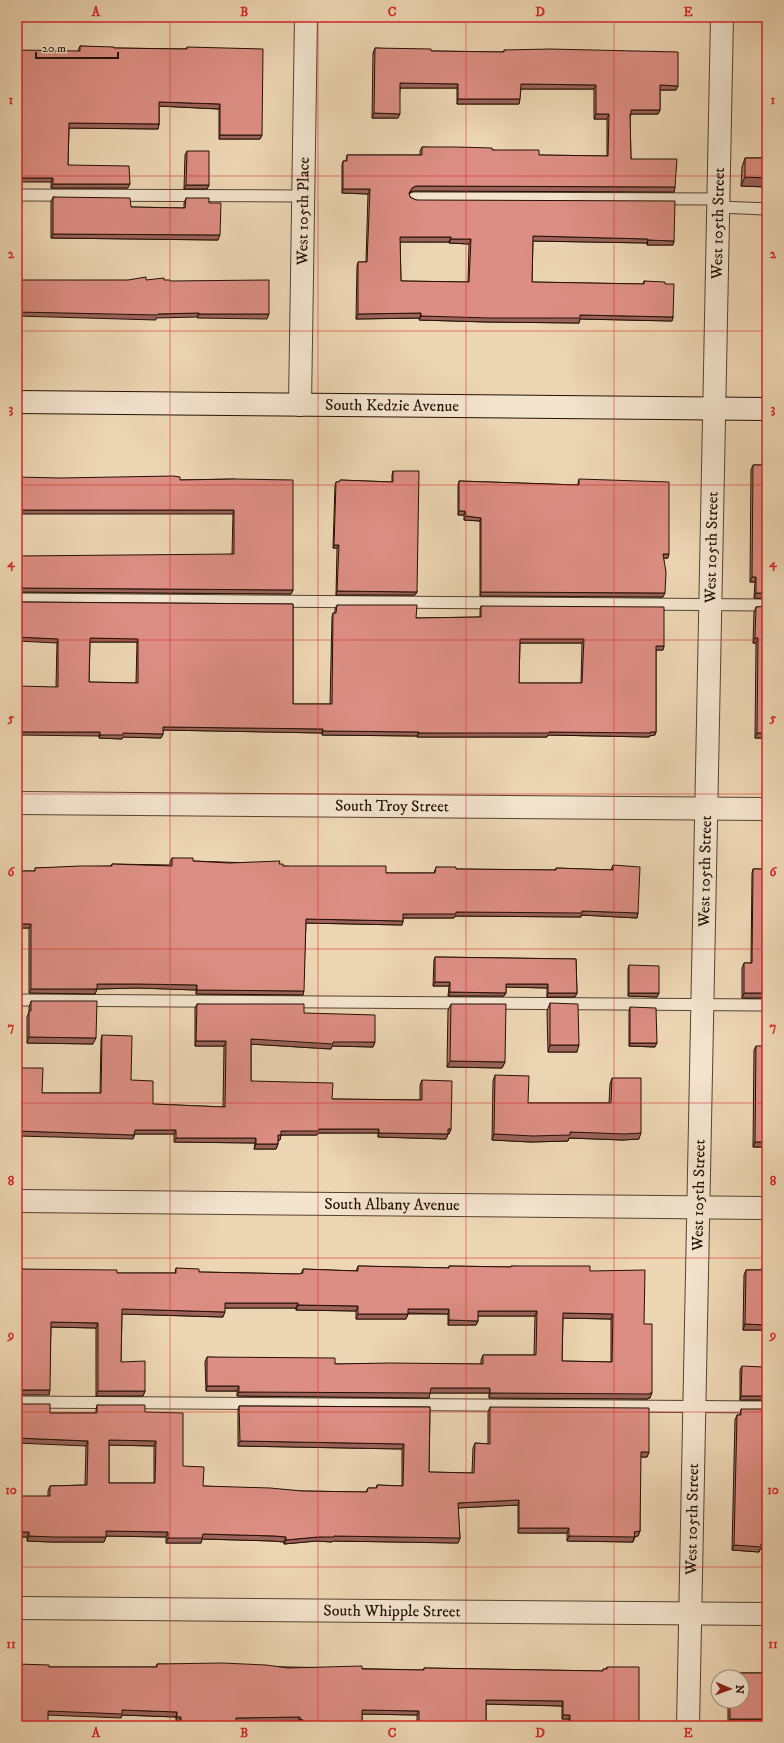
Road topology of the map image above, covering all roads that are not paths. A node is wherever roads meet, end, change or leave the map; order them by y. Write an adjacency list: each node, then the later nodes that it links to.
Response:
1 (306, 17): 4 (street, West 105th Place)
2 (722, 17): 6 (street, West 105th Street)
3 (17, 195): 4 (lane)
4 (303, 196): 9 (street, West 105th Place)
5 (414, 198): 6 (lane)
6 (718, 203): 7 (lane); 10 (street, West 105th Street)
7 (767, 209)
8 (17, 402): 9 (street, South Kedzie Avenue)
9 (300, 405): 10 (street, South Kedzie Avenue)
10 (715, 408): 11 (street, South Kedzie Avenue); 13 (street, West 105th Street)
11 (767, 409)
12 (17, 599): 13 (lane)
13 (711, 604): 14 (lane); 16 (street, West 105th Street)
14 (767, 605)
15 (17, 802): 16 (street, South Troy Street)
16 (707, 809): 17 (street, South Troy Street); 19 (street, West 105th Street)
17 (767, 809)
18 (17, 1000): 19 (lane)
19 (703, 1004): 20 (lane); 22 (street, West 105th Street)
20 (767, 1005)
21 (17, 1201): 22 (street, South Albany Avenue)
22 (698, 1208): 23 (street, South Albany Avenue); 25 (street, West 105th Street)
23 (767, 1208)
24 (17, 1402): 25 (lane)
25 (694, 1406): 26 (lane); 28 (street, West 105th Street)
26 (767, 1407)
27 (17, 1608): 28 (street, South Whipple Street)
28 (690, 1613): 29 (street, South Whipple Street); 30 (street, West 105th Street)
29 (767, 1614)
30 (688, 1726)

